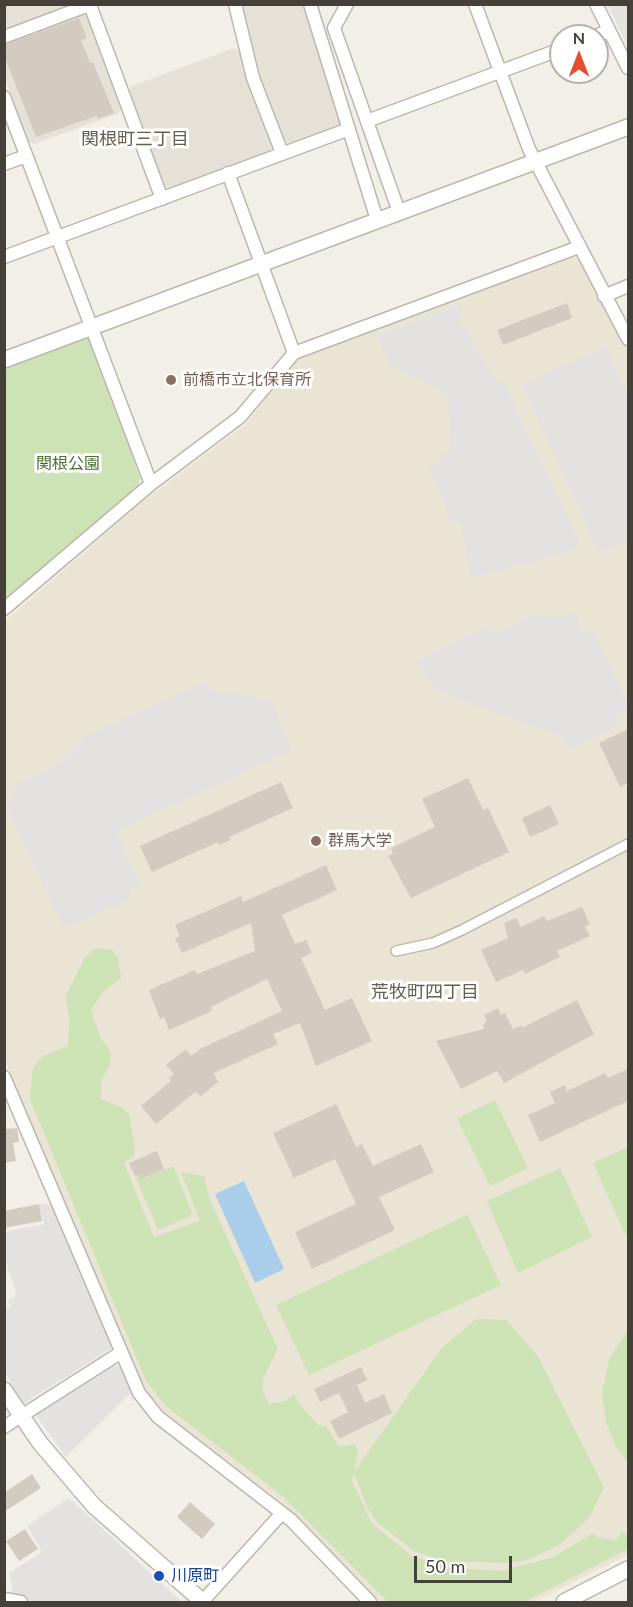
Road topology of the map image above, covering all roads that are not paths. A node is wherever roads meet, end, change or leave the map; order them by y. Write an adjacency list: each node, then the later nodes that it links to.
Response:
1 (235, 4): 17 (street)
2 (310, 4): 16 (street)
3 (347, 4): 14 (street)
4 (475, 4): 12 (street)
5 (596, 4): 7 (street)
6 (91, 5): 9 (street); 22 (street)
7 (606, 24)
8 (609, 31): 11 (street)
9 (4, 37)
10 (549, 54): 12 (street)
11 (628, 68)
12 (501, 72): 14 (street); 19 (street)
13 (4, 98): 18 (street)
14 (367, 121): 23 (street)
15 (628, 127): 19 (street)
16 (349, 129): 17 (street); 24 (street)
17 (282, 153): 21 (street)
18 (26, 156): 20 (street); 25 (street)
19 (535, 162): 23 (street); 26 (street)
20 (4, 164)
21 (228, 173): 22 (street); 28 (street)
22 (162, 198): 25 (street)
23 (399, 212): 24 (street)
24 (377, 220): 28 (street)
25 (57, 238): 27 (street); 31 (street)
26 (579, 247): 30 (street); 33 (street)
27 (4, 257)
28 (261, 264): 31 (street); 33 (street)
29 (628, 286): 30 (street)
30 (604, 296): 32 (street)
31 (92, 327): 34 (street); 35 (street)
32 (628, 339)
33 (294, 353): 35 (street)
34 (4, 360)
35 (151, 484): 36 (street)
36 (4, 609)
37 (628, 844): 38 (street)
38 (396, 951)
39 (4, 1077): 40 (street)
40 (120, 1353): 42 (street); 44 (street)
41 (4, 1390): 42 (street)
42 (20, 1417): 43 (street); 49 (street)
43 (4, 1427)
44 (282, 1513): 49 (street); 50 (street)
45 (628, 1569): 46 (street)
46 (584, 1598): 51 (street)
47 (5, 1599): 48 (street)
48 (21, 1602)
49 (202, 1602)
50 (370, 1602)
51 (564, 1602)

